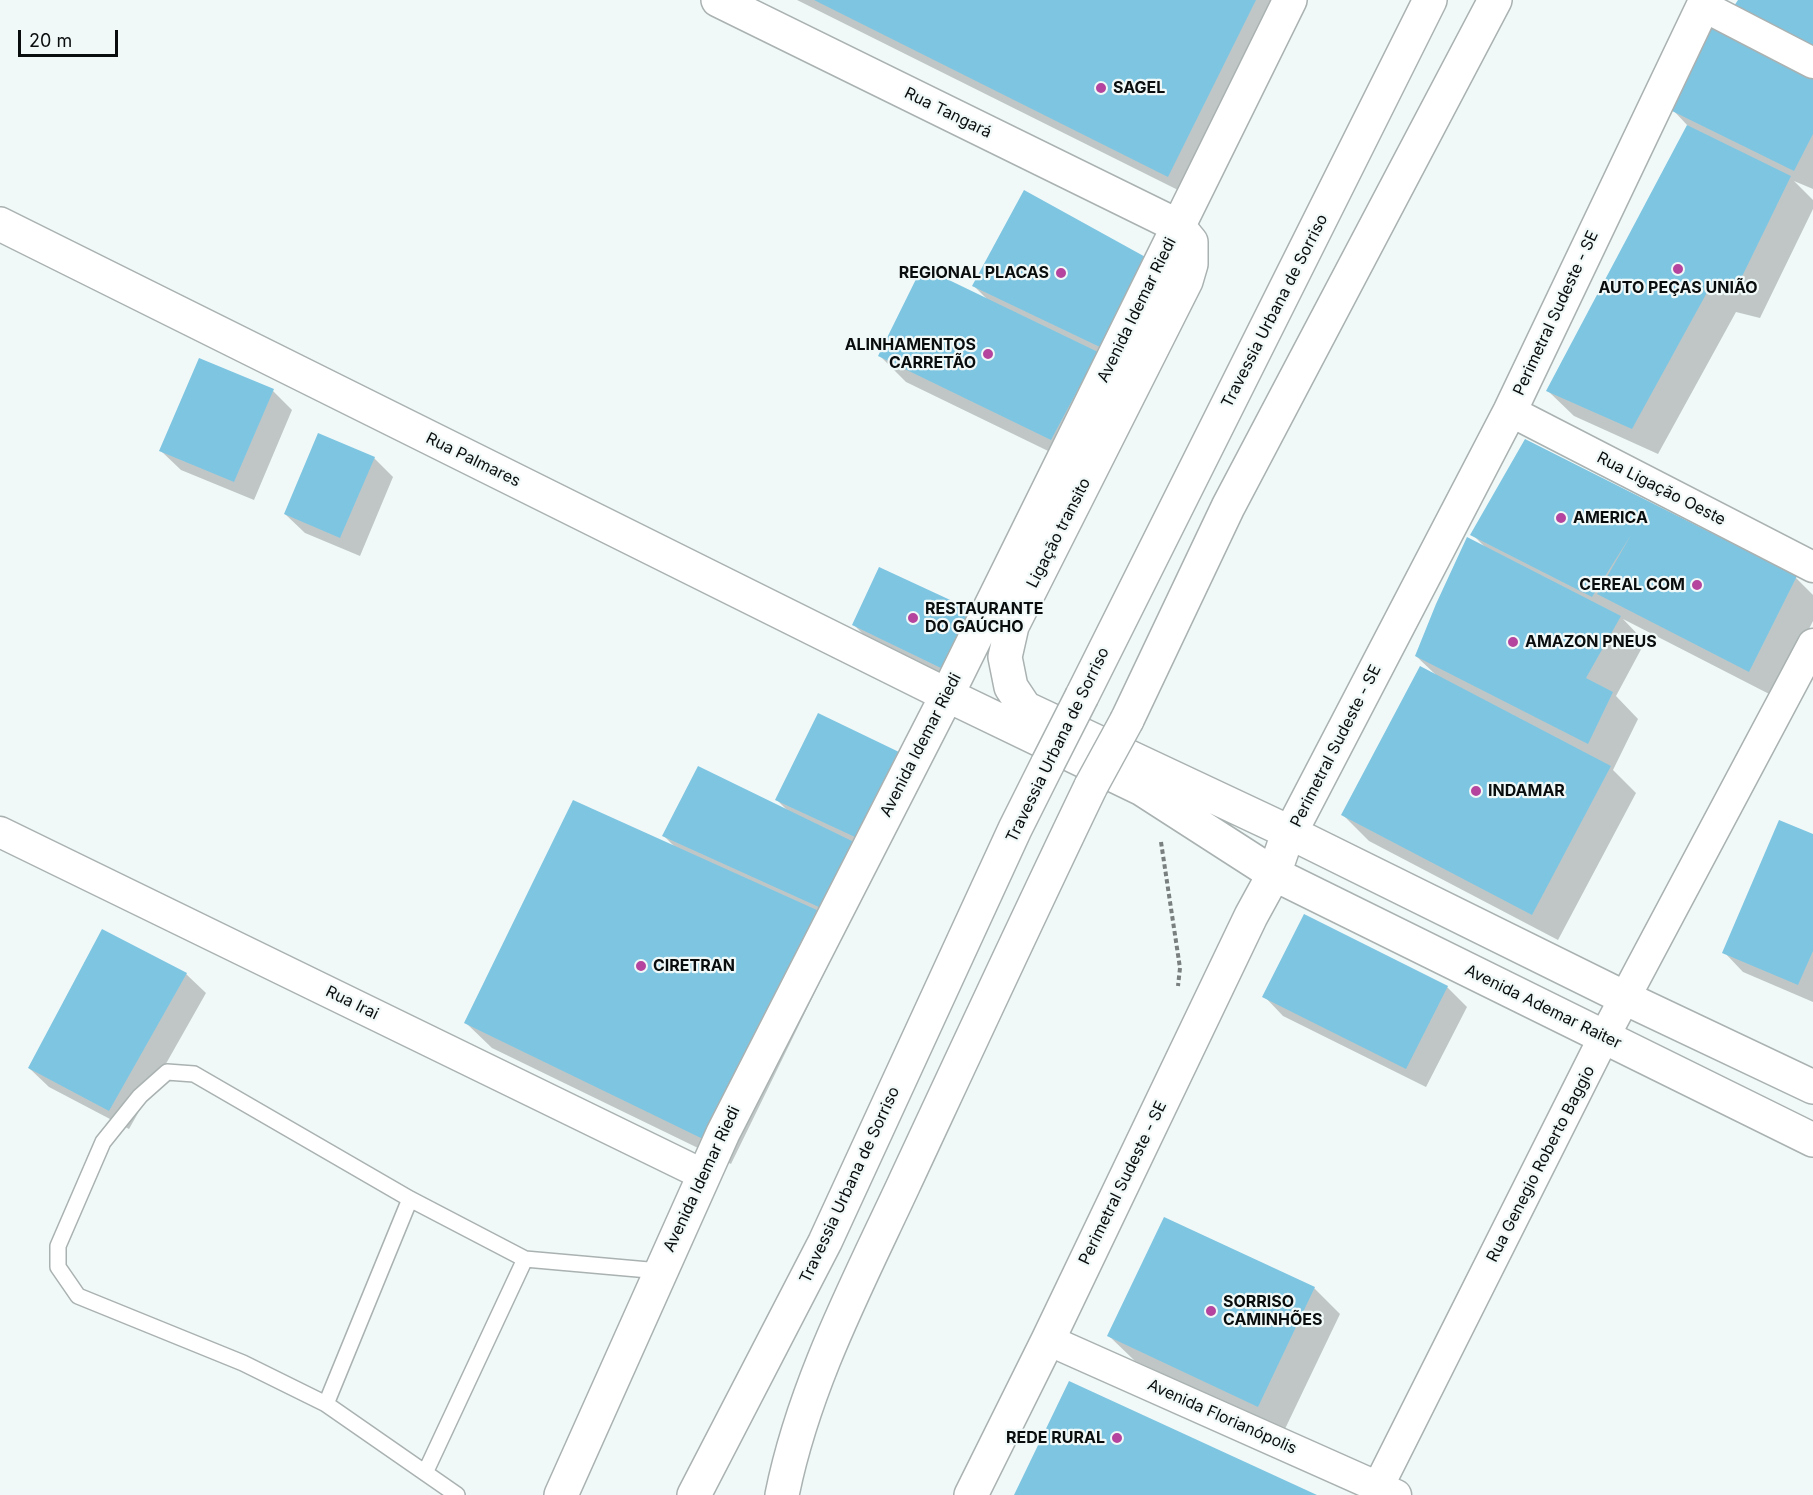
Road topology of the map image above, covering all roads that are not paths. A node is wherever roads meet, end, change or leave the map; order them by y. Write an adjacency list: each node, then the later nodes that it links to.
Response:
1 (718, 0): 8 (main road, Rua Tangará)
2 (1290, 0): 8 (main road, Avenida Idemar Riedi)
3 (1430, 0): 30 (main road, Travessia Urbana de Sorriso, bridge)
4 (1495, 0): 31 (main road, bridge)
5 (1704, 3): 6 (street); 9 (main road, Perimetral Sudeste - SE)
6 (1813, 63)
7 (0, 224): 12 (main road, Rua Palmares)
8 (1178, 226): 12 (main road, Avenida Idemar Riedi); 14 (main road, Ligação transito)
9 (1510, 411): 10 (street, Rua Ligação Oeste); 14 (main road, Perimetral Sudeste - SE)
10 (1813, 567)
11 (1813, 644): 16 (street, Rua Genegio Roberto Baggio)
12 (947, 695): 15 (main road, Rua Palmares); 20 (main road, Avenida Idemar Riedi)
13 (0, 832): 20 (street, Rua Irai)
14 (1291, 833): 15 (main road, Perimetral Sudeste - SE); 16 (main road)
15 (1274, 874): 17 (main road, Avenida Ademar Raiter); 24 (main road, Perimetral Sudeste - SE)
16 (1625, 998): 17 (street, Rua Genegio Roberto Baggio); 18 (main road)
17 (1604, 1037): 19 (main road, Avenida Ademar Raiter); 27 (street, Rua Genegio Roberto Baggio)
18 (1813, 1087)
19 (1813, 1140)
20 (704, 1175): 23 (main road, Avenida Idemar Riedi)
21 (410, 1199): 22 (lane); 25 (lane); 25 (lane)
22 (525, 1259): 23 (lane); 26 (lane)
23 (660, 1271): 29 (main road, Avenida Idemar Riedi)
24 (1048, 1340): 27 (street, Avenida Florianópolis); 32 (main road, Perimetral Sudeste - SE)
25 (326, 1404): 26 (lane)
26 (425, 1473): 28 (lane)
27 (1382, 1492)
28 (457, 1495)
29 (561, 1495)
30 (694, 1495)
31 (782, 1495)
32 (971, 1495)

